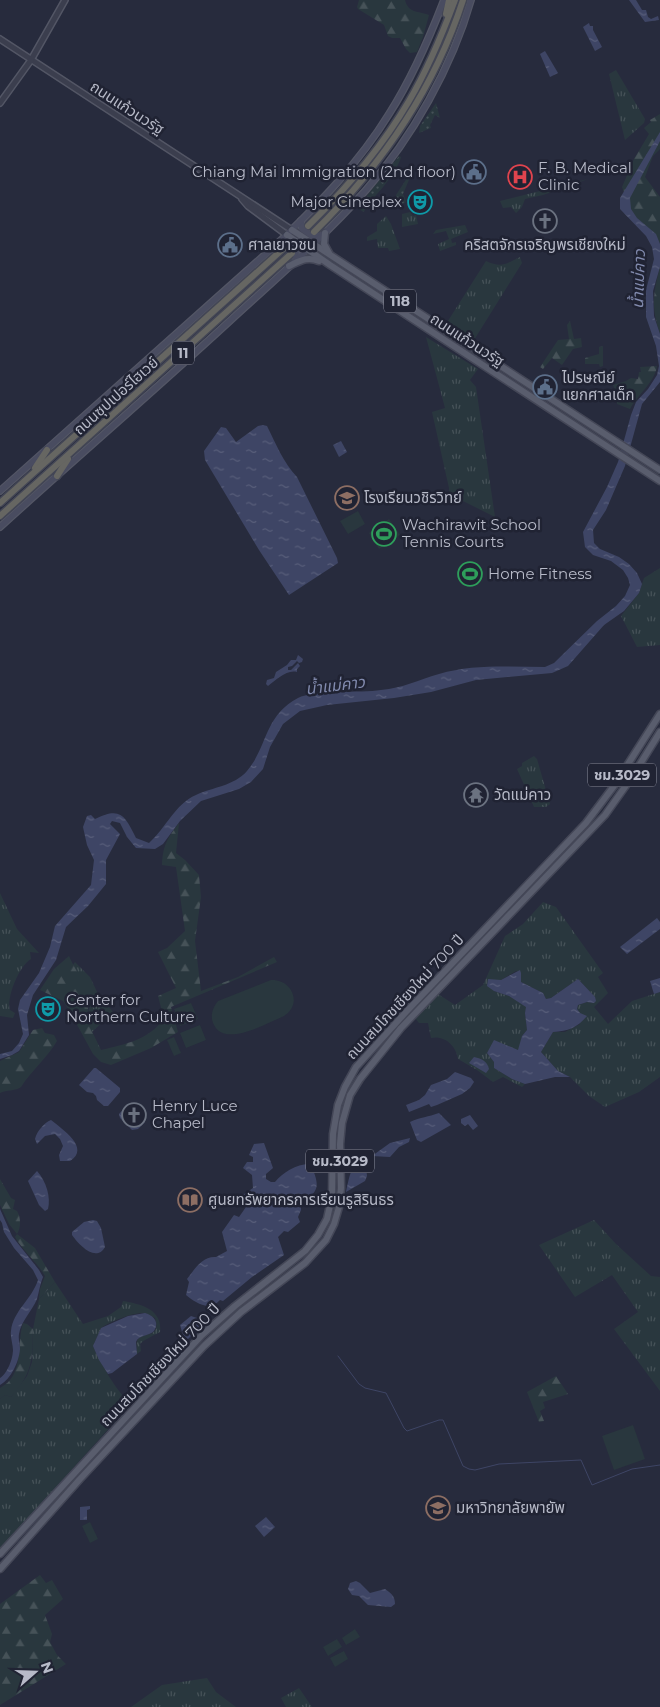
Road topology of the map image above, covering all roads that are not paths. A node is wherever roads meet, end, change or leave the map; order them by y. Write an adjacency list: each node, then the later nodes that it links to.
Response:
1 (65, 0): 10 (street)
2 (444, 0): 12 (main road)
3 (449, 0): 8 (highway)
4 (454, 0): 8 (highway)
5 (463, 0): 7 (highway)
6 (470, 0): 7 (highway); 16 (main road)
7 (454, 28): 15 (highway)
8 (444, 30): 13 (highway)
9 (0, 39): 10 (street, ถนนแก้วนวรัฐ)
10 (31, 60): 11 (street); 14 (street, ถนนแก้วนวรัฐ)
11 (0, 103)
12 (301, 221): 14 (main road); 16 (main road)
13 (308, 226)
14 (289, 232): 17 (main road); 18 (main road, ถนนแก้วนวรัฐ / 118); 20 (main road, ถนนแก้วนวรัฐ / 118)
15 (314, 232)
16 (323, 234): 18 (main road); 22 (main road)
17 (278, 243): 23 (main road); 28 (main road)
18 (313, 244): 20 (main road); 22 (main road, ถนนแก้วนวรัฐ / 118)
19 (284, 248): 31 (highway, ถนนซุปเปอร์ไฮเวย์ / 11)
20 (307, 250): 23 (main road); 24 (main road, ถนนแก้วนวรัฐ / 118)
21 (292, 253): 29 (highway, ถนนซุปเปอร์ไฮเวย์ / 11)
22 (333, 258): 26 (main road, ถนนแก้วนวรัฐ / 118)
23 (296, 260): 25 (main road)
24 (330, 265): 25 (main road); 27 (main road, ถนนแก้วนวรัฐ / 118)
25 (289, 266): 32 (main road)
26 (497, 364): 27 (main road); 30 (main road, ถนนแก้วนวรัฐ / 118)
27 (493, 372): 33 (main road, ถนนแก้วนวรัฐ / 118)
28 (47, 450): 31 (highway); 34 (main road)
29 (73, 451): 32 (highway); 36 (highway, ถนนซุปเปอร์ไฮเวย์ / 11)
30 (660, 470)
31 (31, 476): 35 (highway, ถนนซุปเปอร์ไฮเวย์ / 11)
32 (57, 476): 37 (main road)
33 (660, 481)
34 (0, 491)
35 (0, 503)
36 (0, 516)
37 (0, 527)
38 (660, 714): 40 (main road, ถนนสมโภชเชียงใหม่ 700 ปี / ชม.3029)
39 (660, 732): 41 (main road, ถนนสมโภชเชียงใหม่ 700 ปี / ชม.3029)
40 (0, 1554)
41 (0, 1569)

